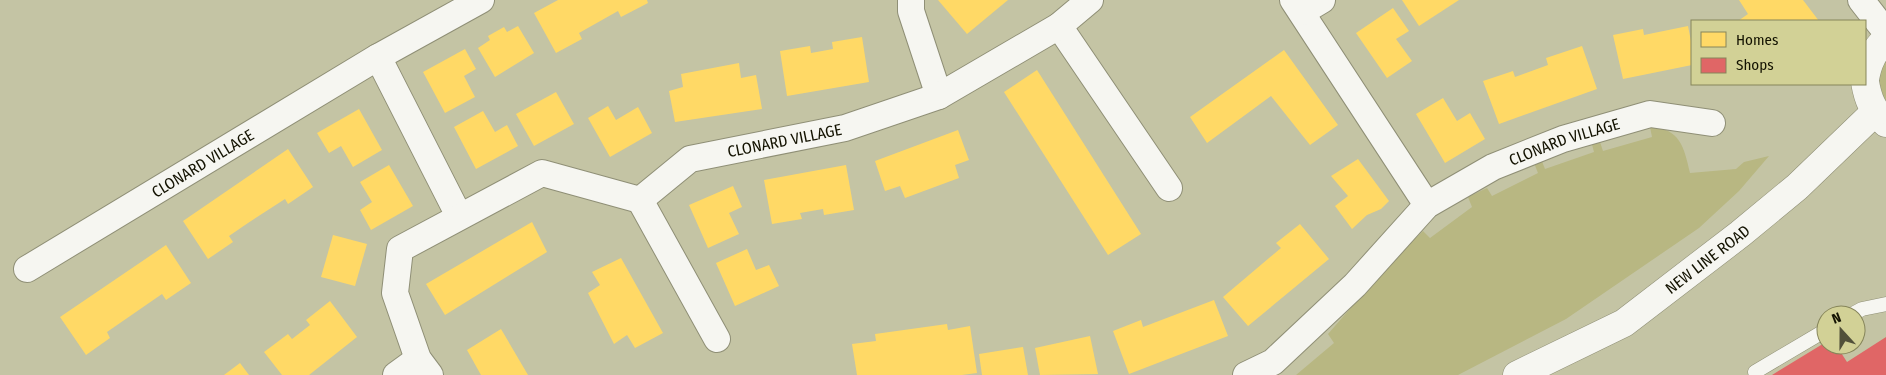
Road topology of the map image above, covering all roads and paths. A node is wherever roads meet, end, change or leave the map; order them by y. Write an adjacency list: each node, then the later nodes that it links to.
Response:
1 (481, 0): 9 (street, CLONARD VILLAGE)
2 (912, 0): 12 (street)
3 (1090, 0): 6 (street, CLONARD VILLAGE)
4 (1860, 0): 7 (street)
5 (1306, 4): 17 (street)
6 (1059, 26): 12 (street, CLONARD VILLAGE); 15 (street)
7 (1886, 32)
8 (1886, 40): 10 (main road)
9 (378, 57): 18 (street); 19 (street, CLONARD VILLAGE)
10 (1866, 75)
11 (1866, 85): 13 (main road)
12 (938, 96): 16 (street, CLONARD VILLAGE)
13 (1880, 118): 28 (main road, NEW LINE ROAD)
14 (1712, 123): 17 (street, CLONARD VILLAGE)
15 (1170, 188)
16 (640, 200): 18 (street); 23 (street)
17 (1427, 205): 27 (street, CLONARD VILLAGE)
18 (459, 216): 24 (street)
19 (28, 269)
20 (1886, 304): 21 (lane)
21 (1866, 308)
22 (1816, 336): 25 (lane)
23 (717, 339)
24 (424, 367): 26 (street)
25 (1755, 372)
26 (396, 375)
27 (1246, 375)
28 (1517, 375)

